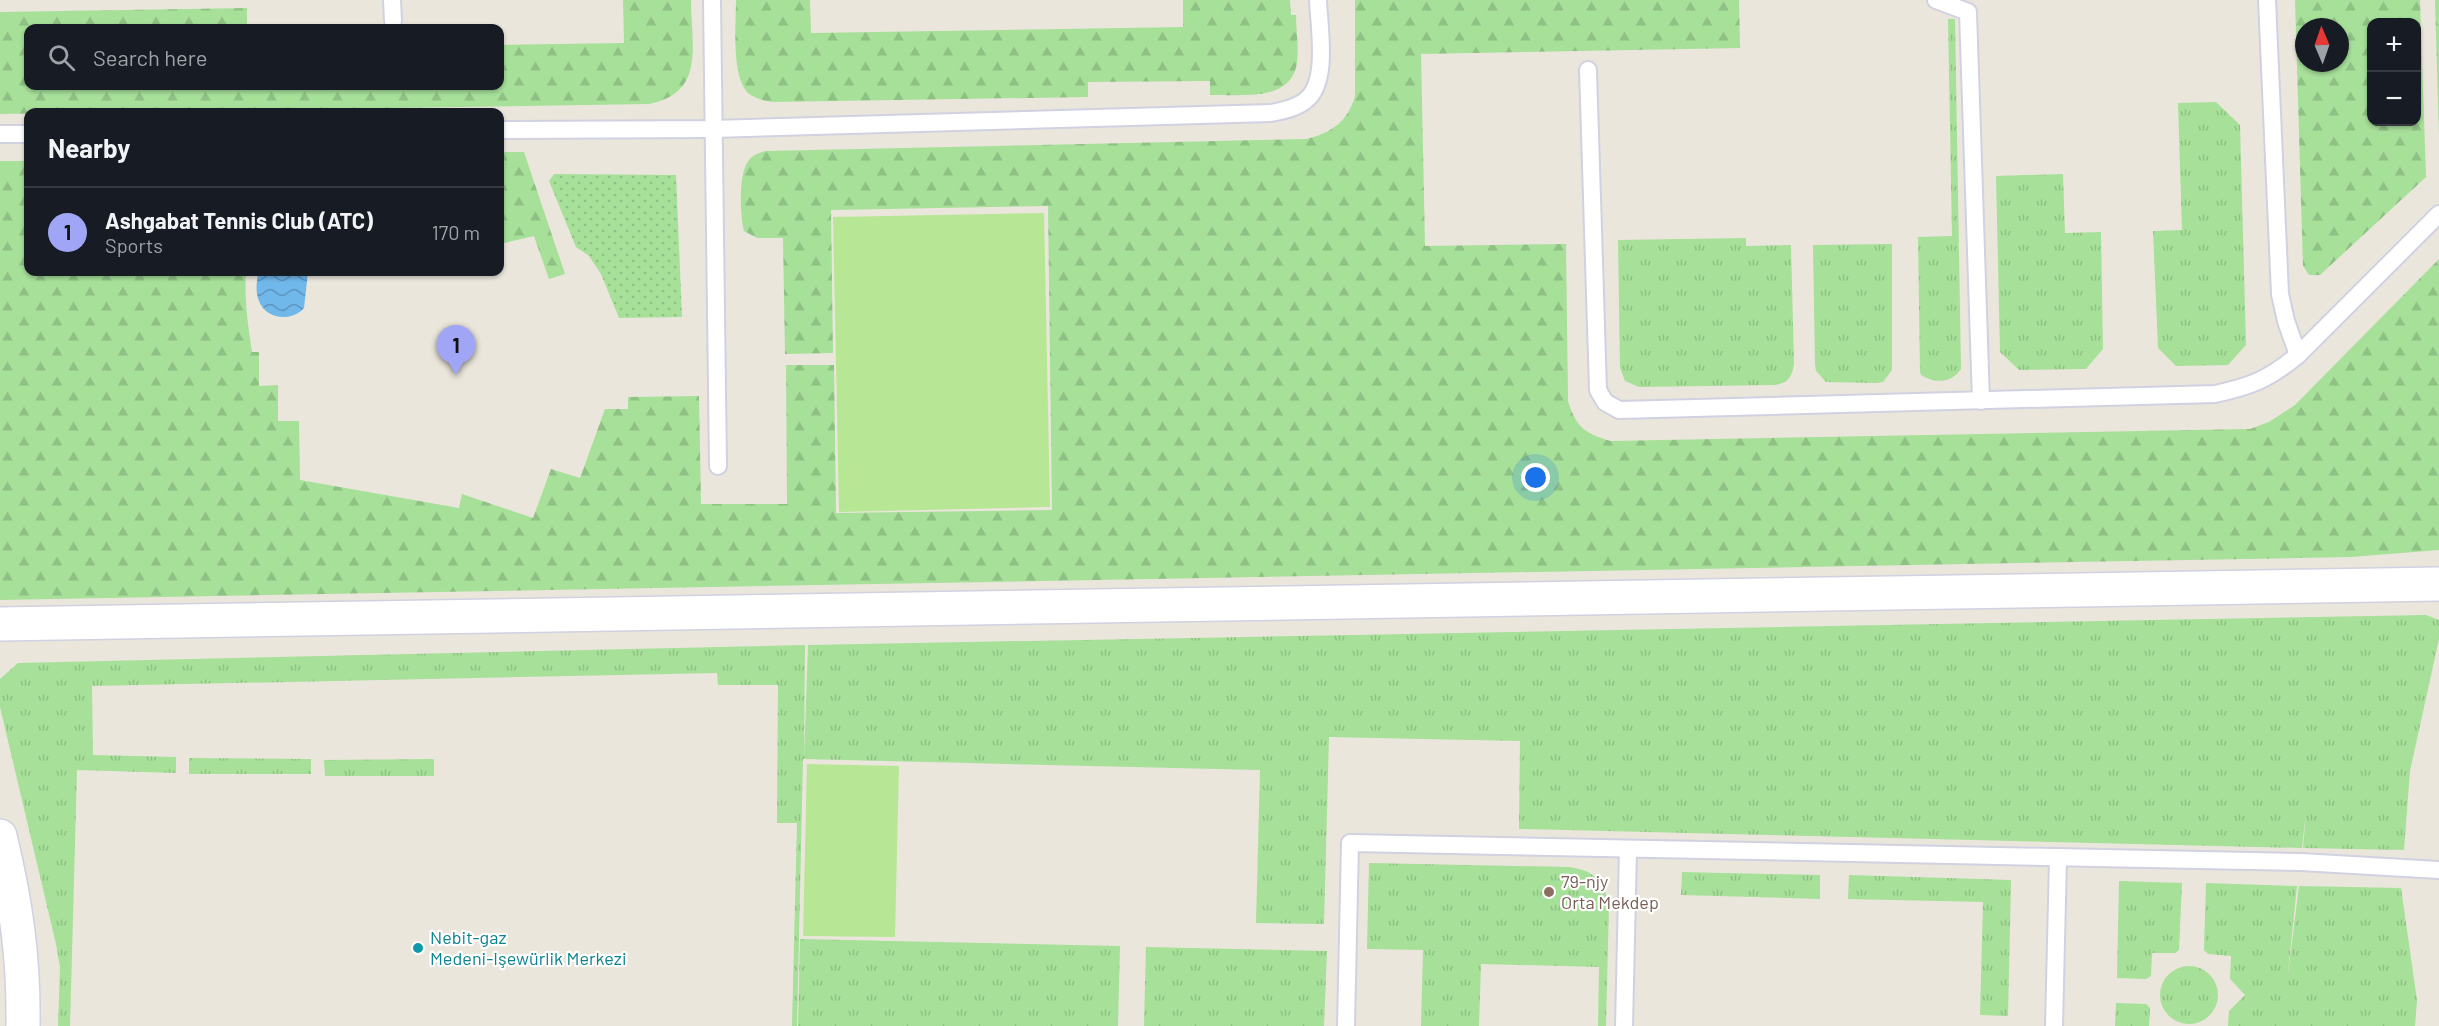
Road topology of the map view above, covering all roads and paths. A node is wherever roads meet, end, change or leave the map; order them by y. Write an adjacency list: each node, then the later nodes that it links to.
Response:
1 (392, 0): 6 (lane)
2 (712, 0): 8 (lane)
3 (1318, 0): 8 (lane)
4 (1936, 0): 14 (lane)
5 (2267, 0): 13 (lane)
6 (393, 21)
7 (1588, 69): 14 (lane)
8 (713, 129): 9 (lane); 15 (lane)
9 (504, 130)
10 (0, 134): 11 (lane)
11 (24, 134)
12 (2439, 214): 13 (lane)
13 (2298, 355): 14 (lane)
14 (1981, 400)
15 (718, 466)
16 (2439, 584): 17 (street)
17 (0, 624)
18 (0, 836): 22 (street)
19 (1628, 849): 20 (lane); 23 (lane); 24 (lane)
20 (2058, 858): 21 (lane); 25 (lane)
21 (2439, 870)
22 (23, 1026)
23 (1346, 1026)
24 (1624, 1026)
25 (2054, 1026)

